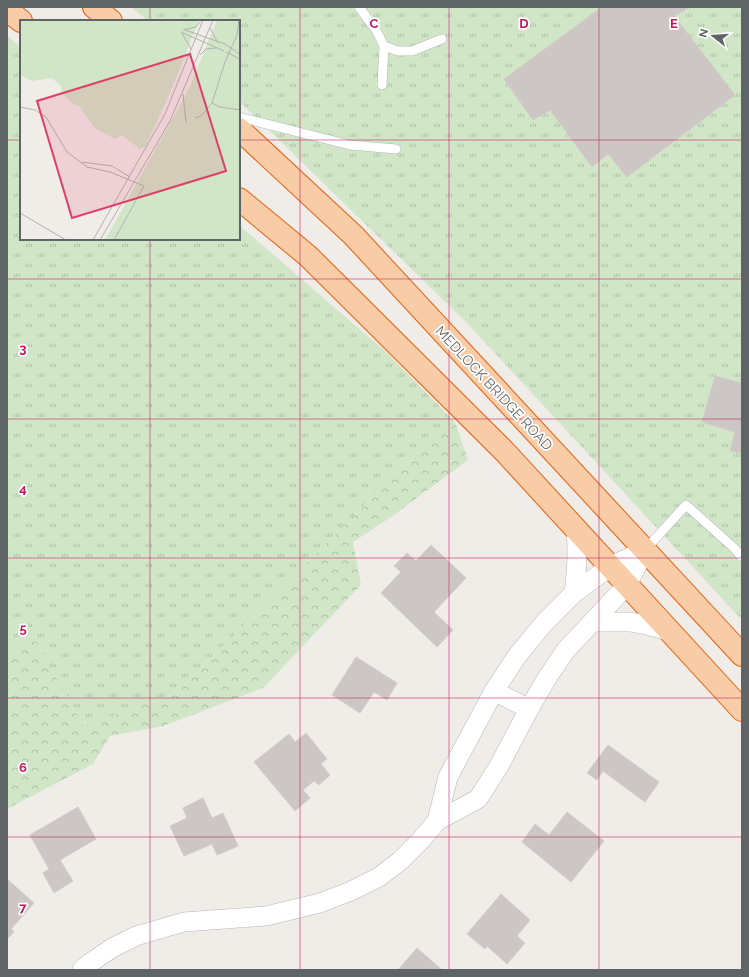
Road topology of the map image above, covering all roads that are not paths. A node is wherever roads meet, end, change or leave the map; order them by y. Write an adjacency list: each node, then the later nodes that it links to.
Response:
1 (94, 7): 5 (highway)
2 (359, 7): 7 (lane)
3 (7, 10): 4 (highway)
4 (20, 20)
5 (110, 20)
6 (442, 39): 7 (lane)
7 (384, 46): 8 (lane)
8 (382, 85)
9 (240, 117): 11 (lane)
10 (240, 130): 14 (highway, MEDLOCK BRIDGE ROAD)
11 (396, 148)
12 (240, 200): 13 (highway)
13 (576, 530): 16 (highway); 18 (street)
14 (645, 550): 15 (lane); 16 (street); 17 (street); 21 (highway, MEDLOCK BRIDGE ROAD)
15 (742, 556)
16 (611, 566): 17 (highway); 18 (street)
17 (627, 585): 19 (street); 20 (highway)
18 (574, 593): 22 (street)
19 (592, 622): 20 (street); 23 (street)
20 (669, 630): 24 (highway)
21 (742, 655)
22 (494, 691): 23 (street); 25 (street)
23 (529, 709): 25 (street)
24 (742, 710)
25 (437, 821): 26 (street)
26 (82, 970)

